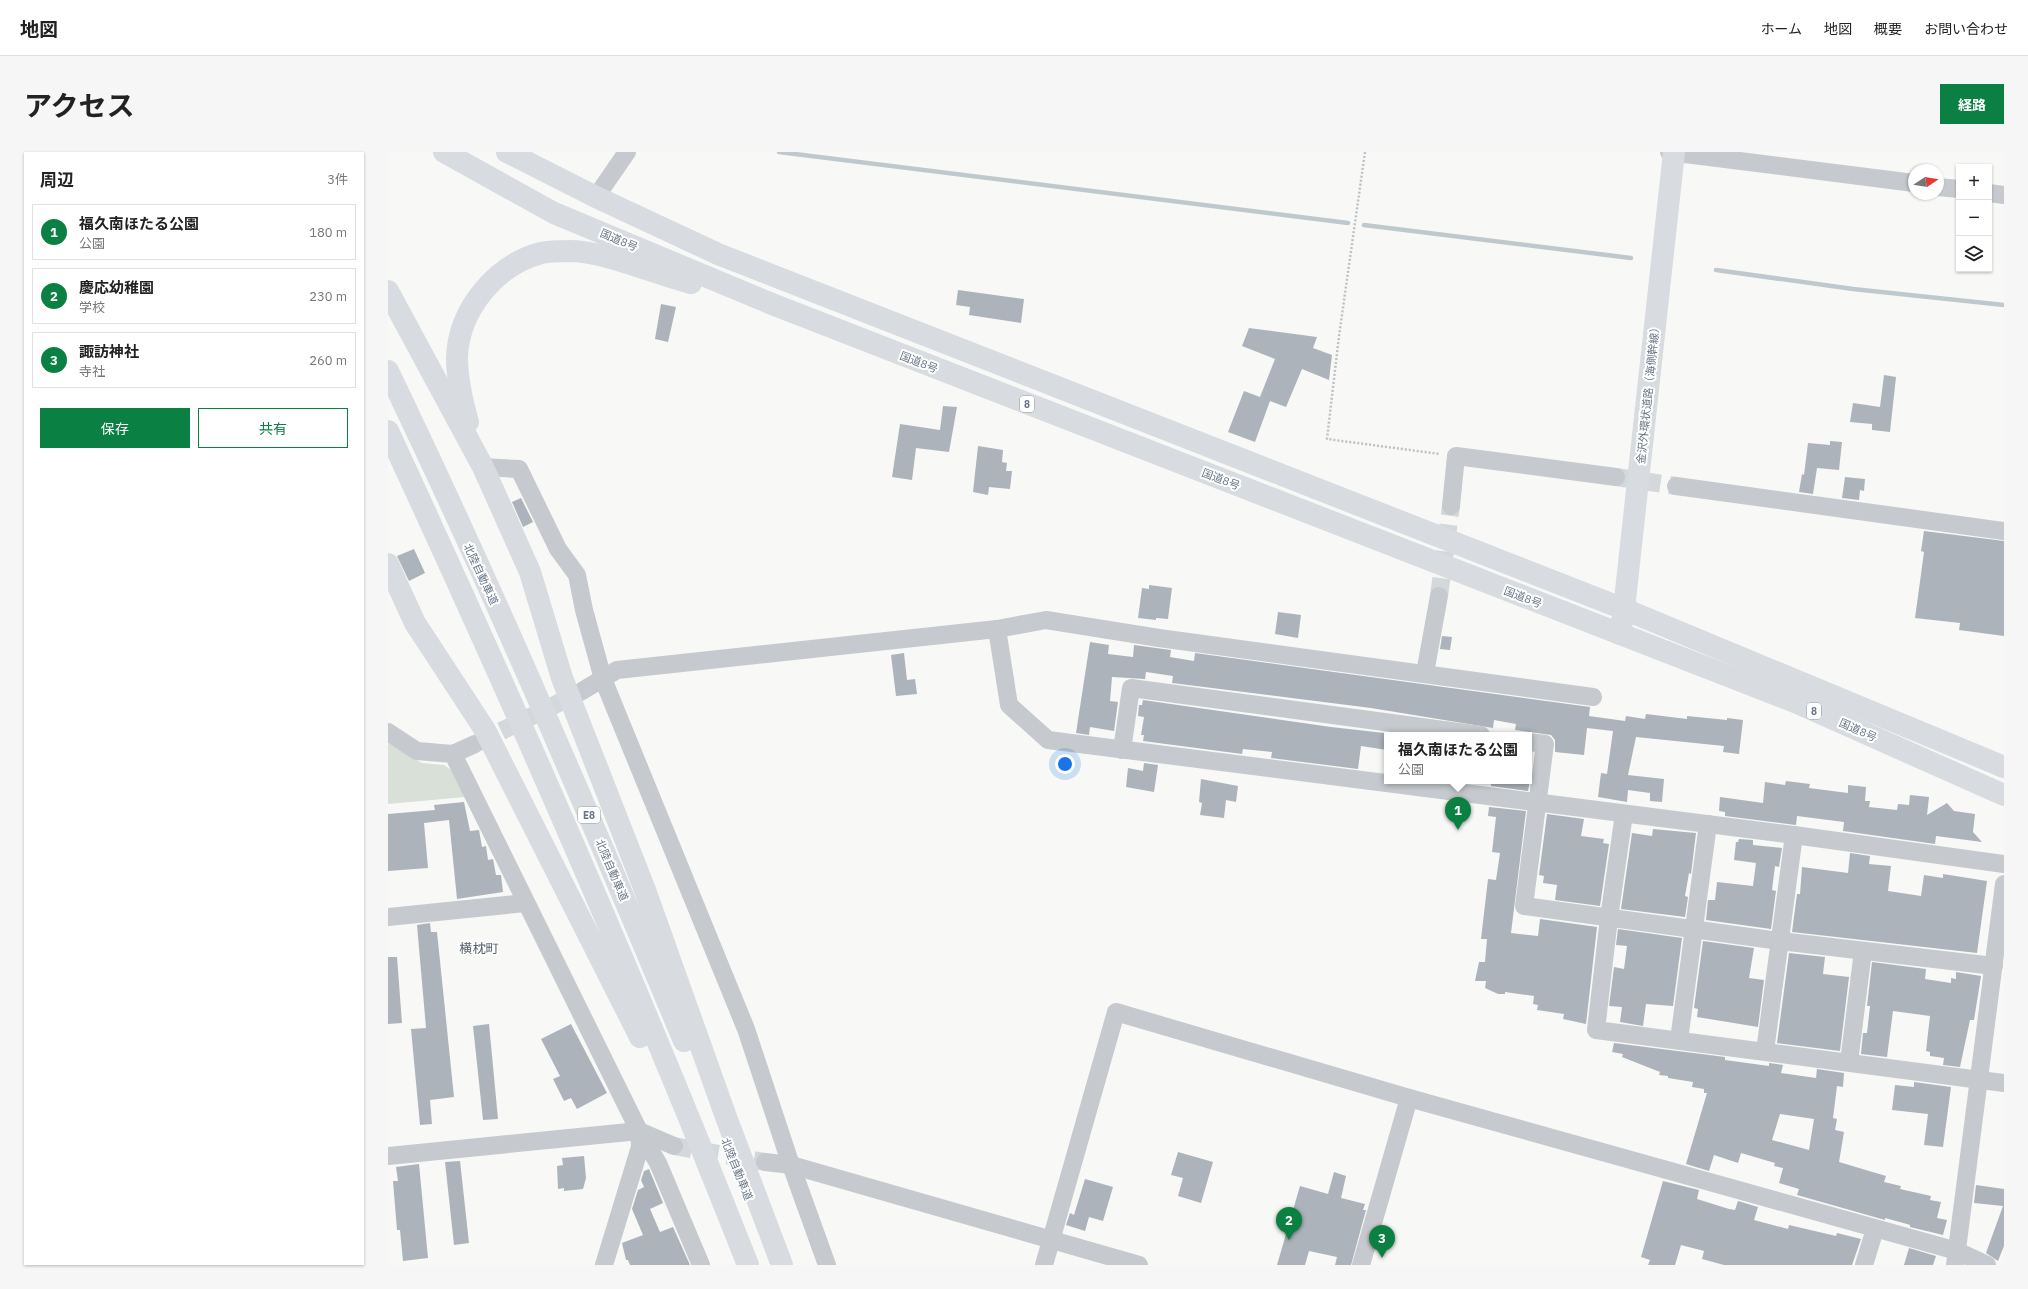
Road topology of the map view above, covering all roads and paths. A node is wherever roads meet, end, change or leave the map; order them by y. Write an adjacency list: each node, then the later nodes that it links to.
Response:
1 (444, 152): 13 (main road, 国道8号 / 8)
2 (507, 152): 11 (main road, 国道8号 / 8)
3 (627, 152): 11 (street)
4 (1365, 152): 16 (path)
5 (1672, 152): 6 (street); 24 (main road, 金沢外環状道路（海側幹線）)
6 (1908, 182)
7 (1944, 187): 8 (street)
8 (1956, 189)
9 (1992, 193): 10 (street)
10 (2004, 195)
11 (596, 197): 24 (main road, 国道8号 / 8)
12 (388, 292): 17 (main road)
13 (772, 304): 17 (main road); 26 (main road, 国道8号 / 8)
14 (388, 371): 74 (main road, 北陸自動車道 / E8)
15 (388, 431): 66 (main road, E8)
16 (1456, 456): 18 (street); 20 (street)
17 (482, 467): 28 (street); 75 (main road)
18 (1616, 477)
19 (1676, 486): 21 (street)
20 (1451, 506)
21 (2004, 531)
22 (388, 564): 66 (main road)
23 (1439, 596): 27 (street)
24 (1624, 609): 26 (main road, 金沢外環状道路（海側幹線）); 37 (main road, 国道8号 / 8)
25 (997, 629): 27 (street); 28 (street); 35 (street)
26 (1620, 634): 40 (main road, 国道8号 / 8)
27 (1426, 673): 30 (street)
28 (603, 679): 29 (street); 64 (street)
29 (582, 691)
30 (1593, 698)
31 (388, 732): 36 (street)
32 (1459, 732): 35 (street)
33 (1532, 742): 41 (street)
34 (475, 744): 36 (street)
35 (1122, 750): 38 (street)
36 (452, 754): 47 (street)
37 (2004, 767)
38 (1384, 783)
39 (1389, 784): 41 (street)
40 (2004, 795)
41 (1538, 803): 42 (street); 49 (street)
42 (1624, 814): 43 (street); 49 (street)
43 (1708, 824): 44 (street); 50 (street)
44 (1794, 835): 45 (street); 51 (street)
45 (2004, 864)
46 (2004, 884): 53 (street)
47 (526, 903): 48 (street); 60 (street)
48 (388, 917)
49 (1609, 918): 50 (street); 54 (street)
50 (1693, 930): 51 (street); 54 (street)
51 (1780, 941): 52 (street); 55 (street)
52 (1863, 951): 53 (street); 56 (street)
53 (1994, 966): 57 (street)
54 (1680, 1040): 55 (street)
55 (1765, 1051): 56 (street)
56 (1849, 1062): 57 (street)
57 (1979, 1080): 58 (street); 69 (street)
58 (2004, 1083)
59 (1409, 1098): 65 (street); 67 (street); 79 (street)
60 (639, 1132): 61 (street); 62 (street); 68 (street); 72 (street)
61 (674, 1146)
62 (388, 1156)
63 (765, 1162): 64 (street)
64 (791, 1165): 67 (street); 76 (street)
65 (1875, 1228): 69 (street); 80 (street)
66 (734, 1231): 73 (main road, E8)
67 (1051, 1240): 77 (street); 78 (street)
68 (610, 1242): 70 (street); 71 (street)
69 (1956, 1258): 81 (street)
70 (604, 1265)
71 (616, 1265)
72 (700, 1265)
73 (748, 1265)
74 (776, 1265)
75 (782, 1265)
76 (827, 1265)
77 (1044, 1265)
78 (1138, 1265)
79 (1361, 1265)
80 (1864, 1265)
81 (1987, 1265)

